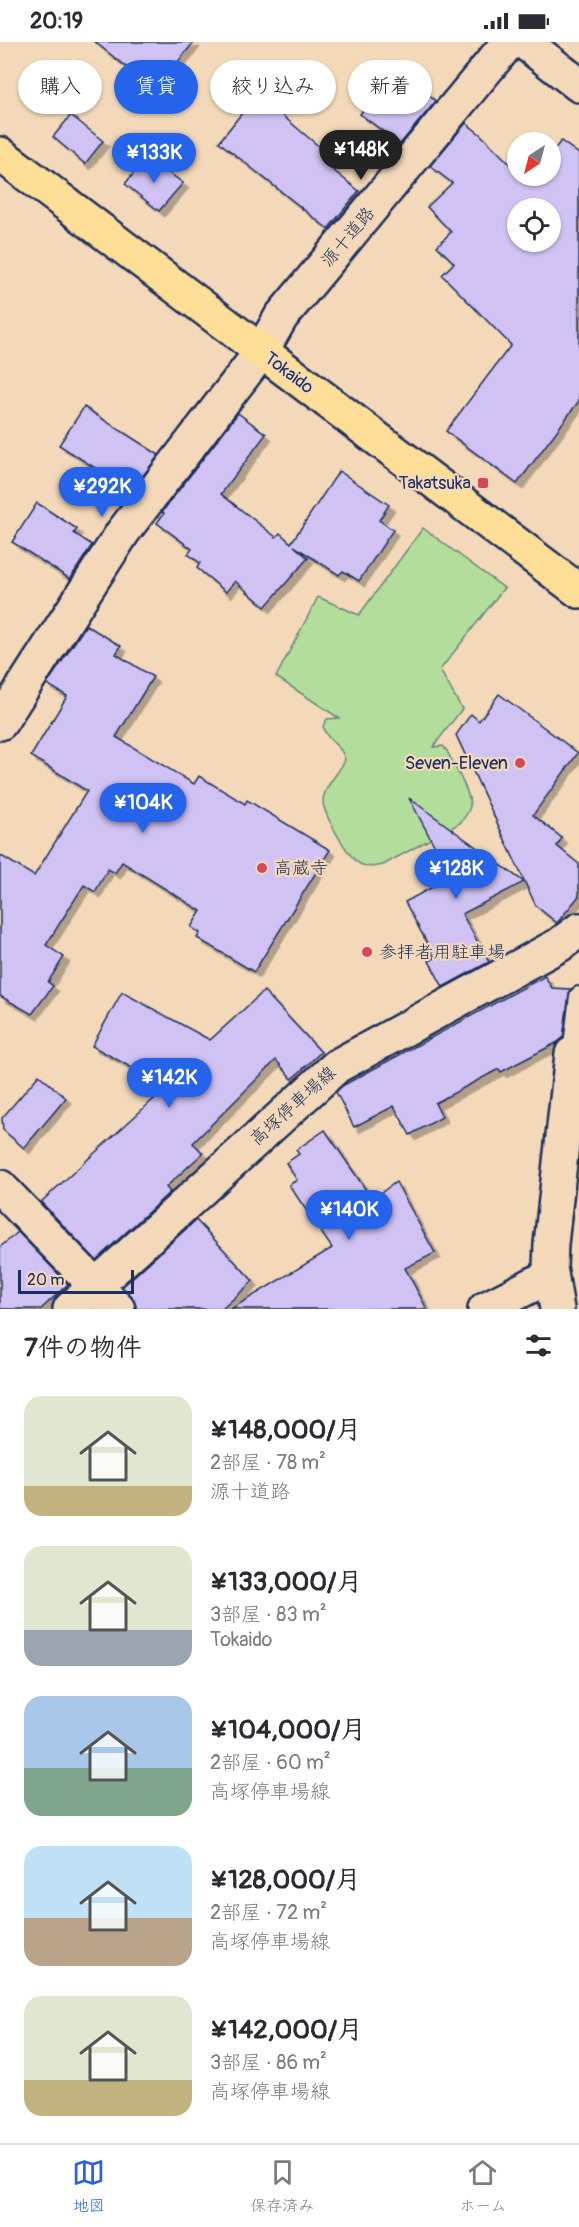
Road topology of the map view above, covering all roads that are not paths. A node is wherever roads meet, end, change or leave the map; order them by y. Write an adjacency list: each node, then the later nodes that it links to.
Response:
1 (509, 42): 5 (street, 源十道路)
2 (524, 42): 3 (street)
3 (579, 85)
4 (0, 154): 5 (highway, Tokaido)
5 (261, 352): 6 (highway, Tokaido); 7 (street, 源十道路)
6 (579, 591)
7 (0, 723)
8 (578, 935): 12 (street, 高塚停車場線)
9 (579, 996): 10 (lane)
10 (572, 1054): 13 (street)
11 (0, 1187): 12 (street)
12 (96, 1285): 14 (street, 高塚停車場線); 15 (street)
13 (560, 1292): 16 (street)
14 (70, 1309)
15 (118, 1309)
16 (485, 1309)

